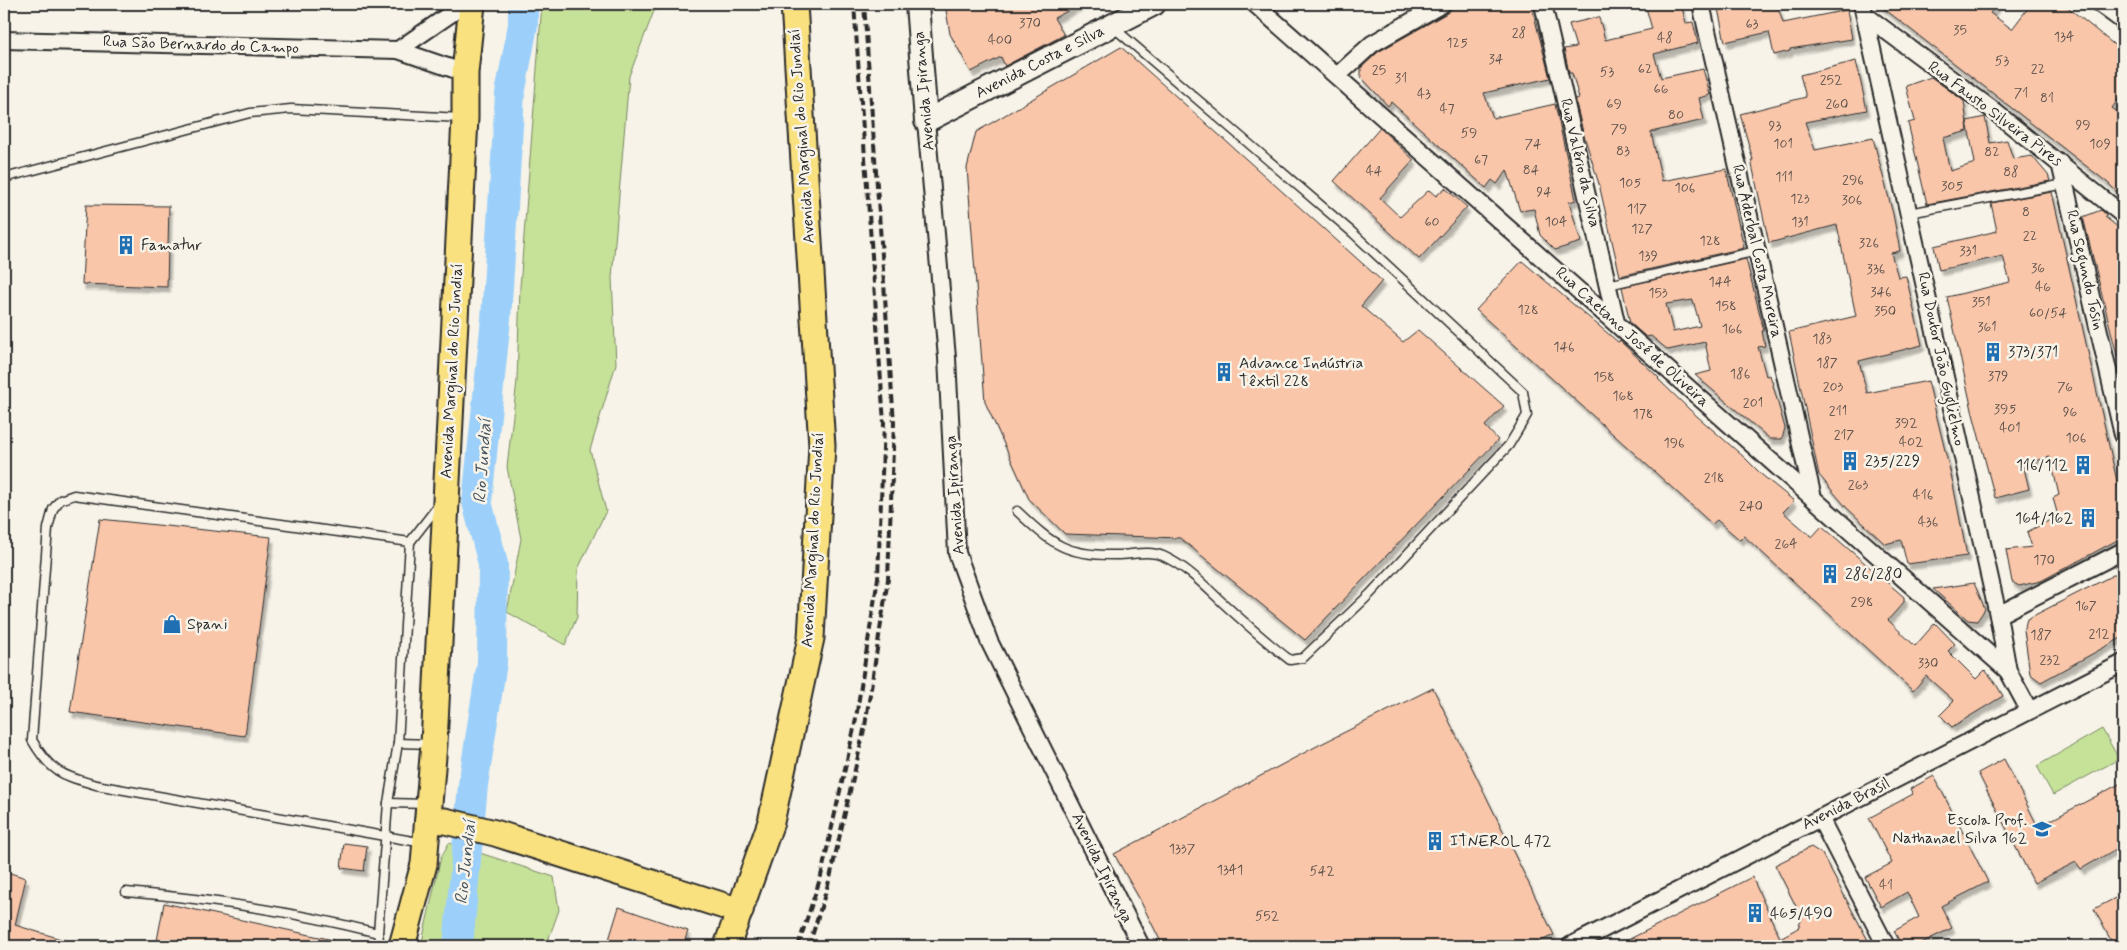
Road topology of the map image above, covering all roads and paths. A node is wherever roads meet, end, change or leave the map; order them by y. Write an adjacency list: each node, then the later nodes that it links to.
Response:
1 (465, 4): 15 (street)
2 (472, 4): 16 (main road, Avenida Marginal do Rio Jundiaí)
3 (794, 4): 45 (main road, Avenida Marginal do Rio Jundiaí)
4 (916, 4): 19 (main road, Avenida Ipiranga)
5 (1154, 4): 13 (main road, Avenida Costa e Silva)
6 (1255, 4): 17 (street, Rua Caetano José de Oliveira)
7 (1442, 4): 17 (street)
8 (1544, 4): 26 (street, Rua Valério da Silva)
9 (1701, 4): 25 (street, Rua Aderbal Costa Moreira)
10 (2100, 4): 12 (street)
11 (1864, 10): 20 (street, Rua Fausto Silveira Pires); 23 (street, Rua Doutor João Guglielmo)
12 (2123, 21)
13 (1111, 26): 19 (main road, Avenida Costa e Silva); 31 (lane)
14 (4, 40): 15 (street, Rua São Bernardo do Campo)
15 (398, 50): 16 (street, Rua São Bernardo do Campo)
16 (465, 73): 18 (main road, Avenida Marginal do Rio Jundiaí)
17 (1337, 76): 27 (street, Rua Caetano José de Oliveira)
18 (465, 118): 21 (lane); 29 (main road, Avenida Marginal do Rio Jundiaí)
19 (926, 121): 50 (street, Avenida Ipiranga)
20 (2060, 163): 22 (street, Rua Segundo Tosin); 24 (street, Rua Fausto Silveira Pires)
21 (4, 178)
22 (2065, 184): 23 (lane); 28 (street, Rua Segundo Tosin)
23 (1909, 213): 34 (street, Rua Doutor João Guglielmo)
24 (2123, 215)
25 (1757, 251): 26 (lane); 30 (street, Rua Aderbal Costa Moreira)
26 (1608, 285): 27 (street, Rua Valério da Silva)
27 (1616, 322): 30 (street, Rua Caetano José de Oliveira)
28 (2123, 435)
29 (446, 496): 32 (lane); 39 (main road, Avenida Marginal do Rio Jundiaí)
30 (1813, 498): 36 (street, Rua Caetano José de Oliveira)
31 (1017, 511)
32 (410, 542): 38 (lane); 43 (lane)
33 (2123, 551): 34 (street)
34 (1998, 615): 36 (street, Rua Doutor João Guglielmo)
35 (2123, 663): 37 (street, Avenida Brasil)
36 (2008, 671): 37 (street, Rua Doutor João Guglielmo)
37 (2029, 710): 41 (street, Avenida Brasil)
38 (398, 742): 39 (lane); 40 (lane)
39 (434, 744): 42 (main road, Avenida Marginal do Rio Jundiaí)
40 (388, 803): 42 (lane); 43 (lane)
41 (1820, 818): 51 (street, Avenida Brasil); 52 (street)
42 (432, 822): 43 (lane); 45 (main road); 48 (main road, Avenida Marginal do Rio Jundiaí)
43 (385, 836): 46 (lane)
44 (126, 892): 46 (lane)
45 (740, 911): 49 (main road, Avenida Marginal do Rio Jundiaí)
46 (378, 933): 47 (lane)
47 (380, 946)
48 (402, 946)
49 (727, 946)
50 (1141, 946)
51 (1570, 946)
52 (1886, 946)

